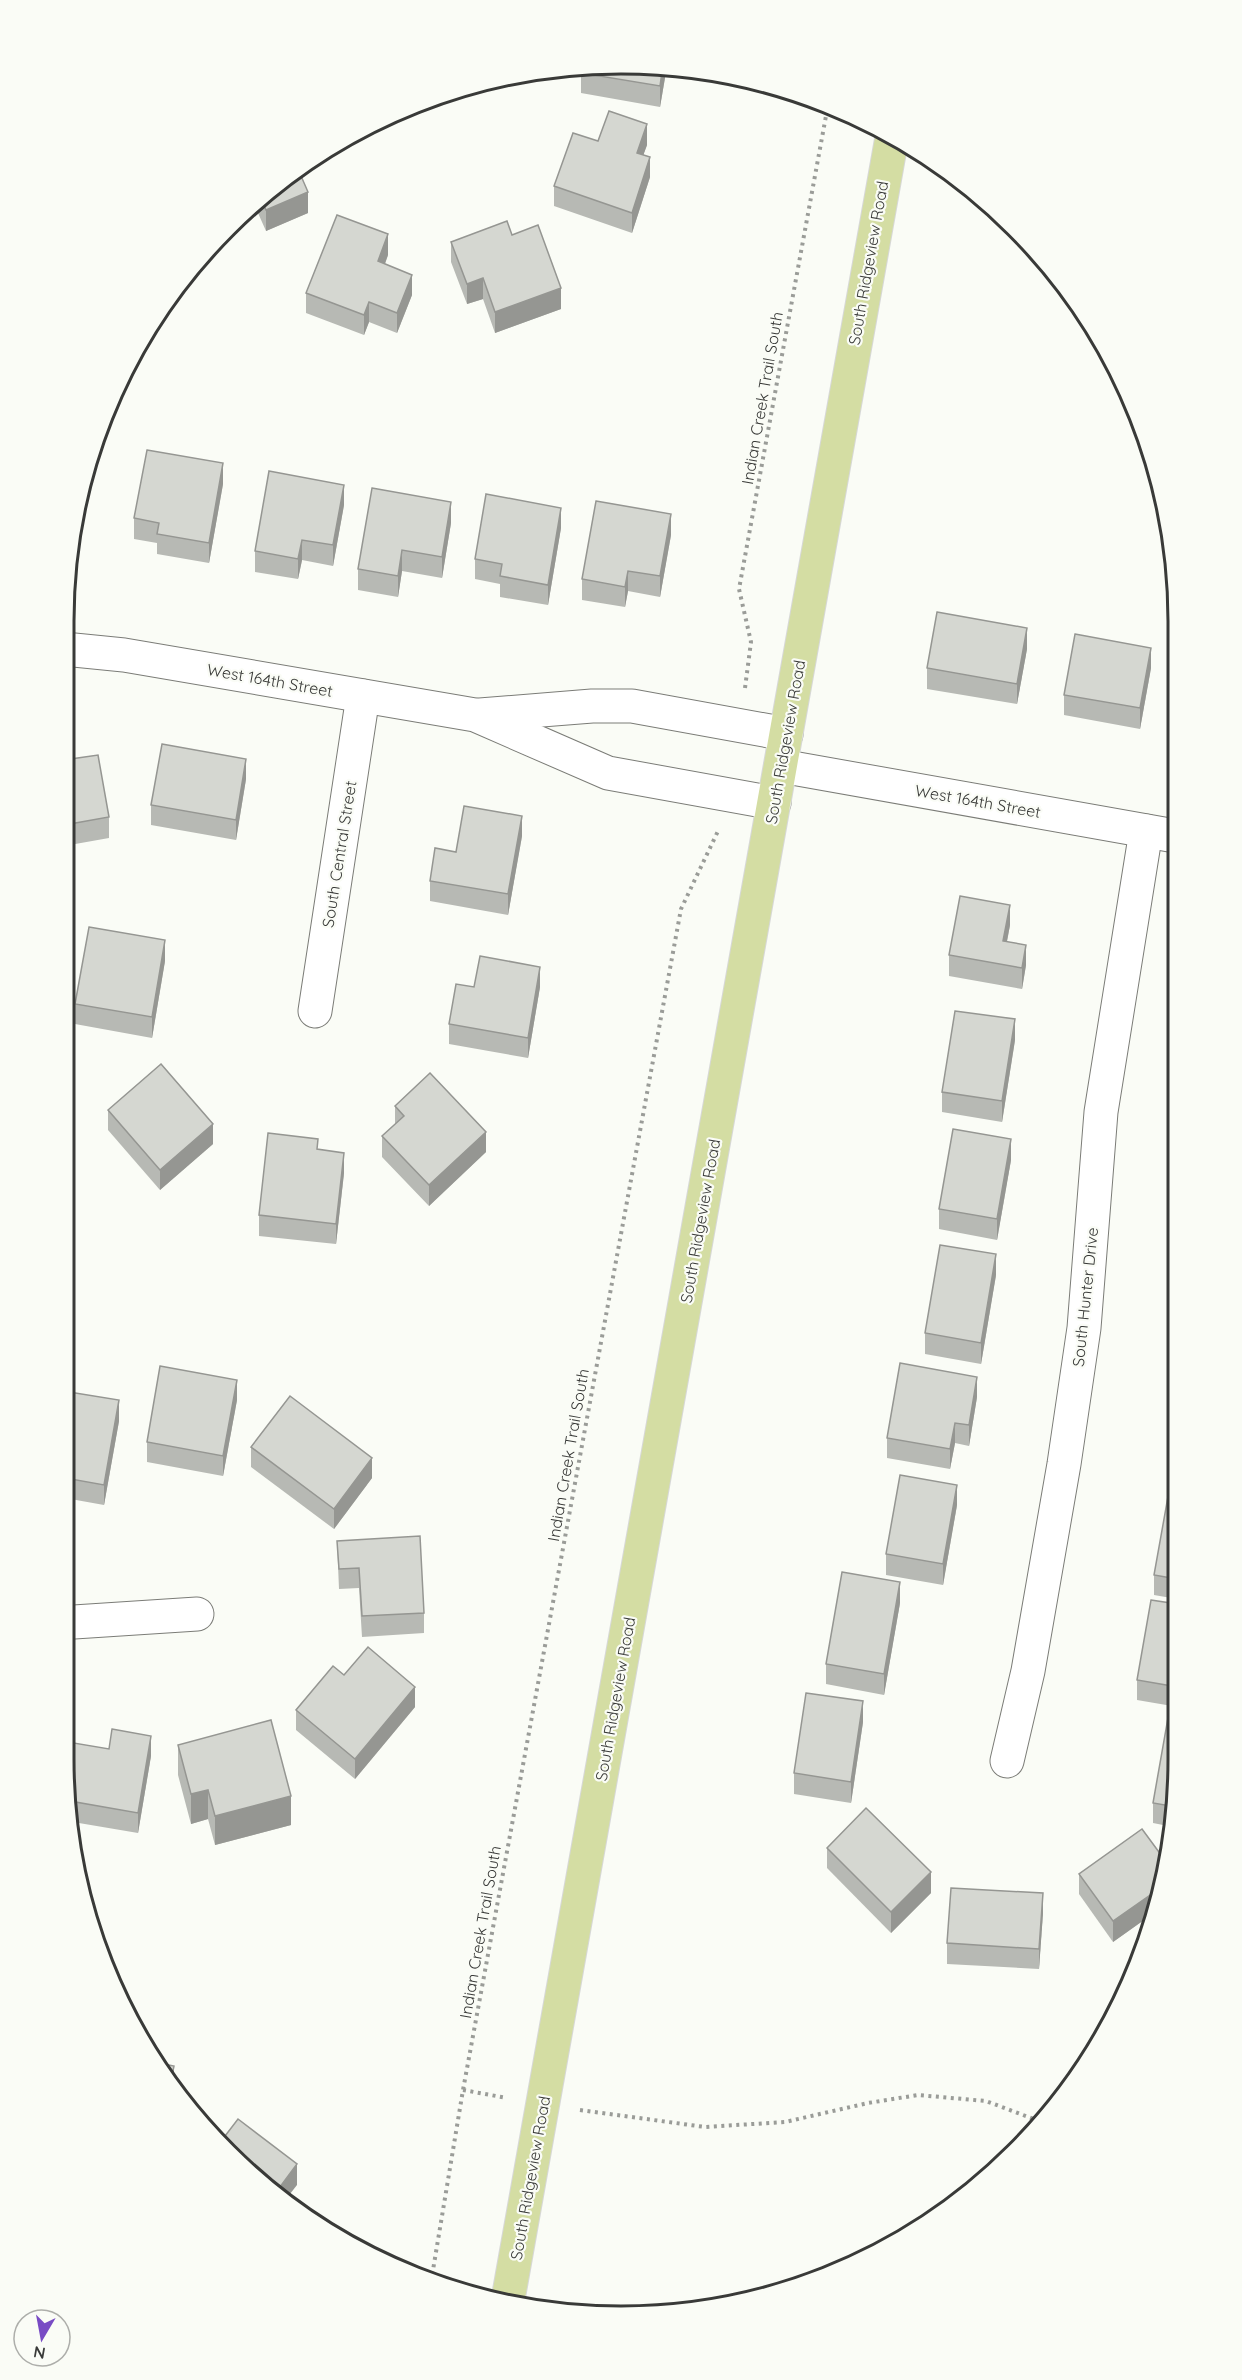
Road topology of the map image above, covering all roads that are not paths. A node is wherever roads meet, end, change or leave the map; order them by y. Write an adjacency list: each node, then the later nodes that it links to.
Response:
1 (890, 145): 5 (main road, South Ridgeview Road)
2 (74, 650): 3 (street, West 164th Street)
3 (363, 696): 4 (street, West 164th Street); 9 (street, South Central Street)
4 (476, 715): 5 (street, West 164th Street); 7 (street, West 164th Street)
5 (786, 734): 6 (main road, South Ridgeview Road)
6 (781, 766): 7 (main road, South Ridgeview Road); 8 (street, West 164th Street)
7 (774, 803): 13 (main road, South Ridgeview Road)
8 (1160, 833): 12 (street, South Hunter Drive)
9 (315, 1011)
10 (197, 1614): 11 (street)
11 (74, 1622)
12 (1007, 1761)
13 (509, 2295)

